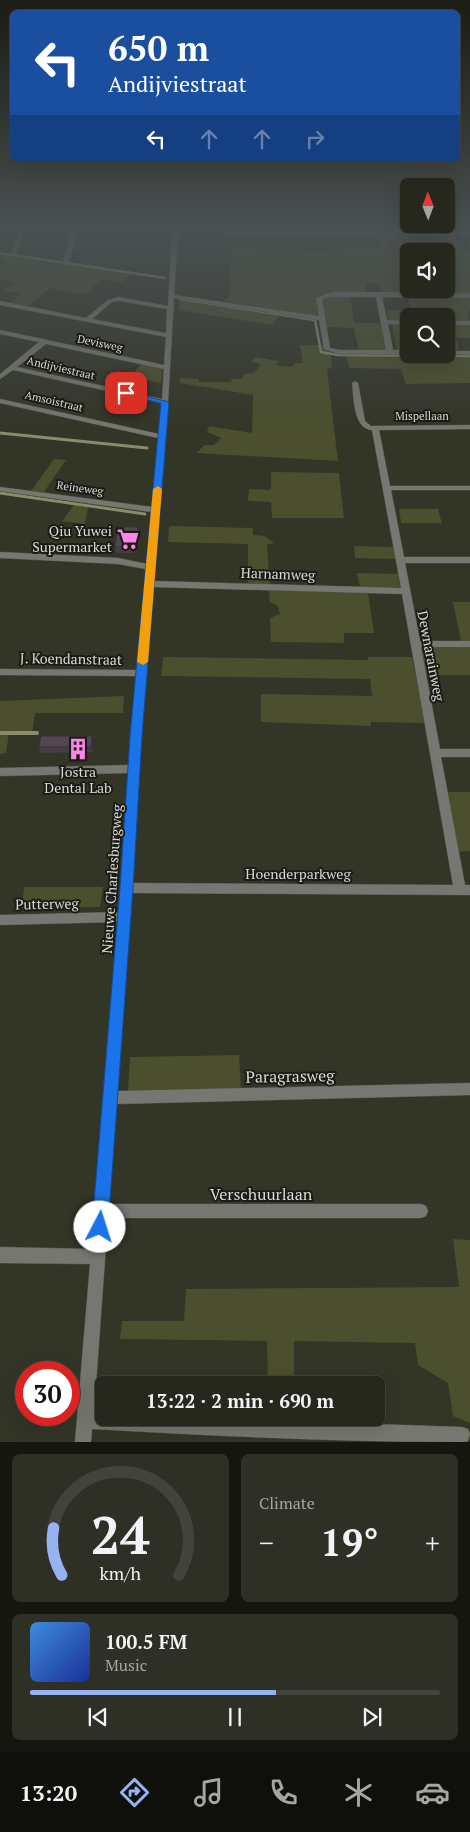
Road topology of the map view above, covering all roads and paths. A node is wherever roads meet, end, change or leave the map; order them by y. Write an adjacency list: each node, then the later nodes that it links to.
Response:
1 (171, 296): 6 (street, Nieuwe Charlesburgweg)
2 (173, 296): 7 (street)
3 (322, 296): 7 (street)
4 (379, 296): 9 (street)
5 (0, 303): 8 (street)
6 (171, 308): 8 (street); 14 (street, Nieuwe Charlesburgweg)
7 (321, 318): 16 (street)
8 (87, 320): 14 (street)
9 (384, 322): 10 (street); 16 (street)
10 (400, 322)
11 (455, 323): 12 (street)
12 (470, 323)
13 (0, 332): 15 (street, Devisweg)
14 (169, 336): 21 (street, Nieuwe Charlesburgweg)
15 (45, 342): 20 (street); 21 (street, Devisweg)
16 (390, 352): 17 (street)
17 (400, 352)
18 (455, 353): 19 (street)
19 (470, 353)
20 (12, 368): 22 (street); 25 (street, Andijviestraat)
21 (167, 368): 25 (street, Nieuwe Charlesburgweg)
22 (0, 377)
23 (355, 383): 26 (street)
24 (0, 401): 28 (street, Amsoistraat)
25 (165, 402): 28 (street, Nieuwe Charlesburgweg)
26 (374, 428): 27 (street, Mispellaan); 29 (street, Dewnarainweg)
27 (470, 428)
28 (162, 437): 32 (street, Nieuwe Charlesburgweg)
29 (386, 488): 30 (street); 34 (street, Dewnarainweg)
30 (470, 488)
31 (0, 489): 32 (street, Reineweg)
32 (156, 510): 36 (street, Nieuwe Charlesburgweg)
33 (0, 555): 36 (street)
34 (399, 560): 35 (street); 38 (street, Dewnarainweg)
35 (470, 560)
36 (151, 567): 37 (street, Nieuwe Charlesburgweg)
37 (150, 584): 38 (street, Harnamweg); 42 (street, Nieuwe Charlesburgweg)
38 (404, 592): 39 (street, Dewnarainweg)
39 (416, 644): 40 (street); 43 (street, Dewnarainweg)
40 (470, 644)
41 (0, 672): 42 (street, J. Koendanstraat)
42 (142, 673): 45 (street, Nieuwe Charlesburgweg)
43 (435, 752): 44 (street); 48 (street, Dewnarainweg)
44 (470, 753)
45 (135, 769): 46 (street); 47 (street, Nieuwe Charlesburgweg)
46 (0, 772)
47 (126, 888): 48 (street, Hoenderparkweg); 49 (street, Nieuwe Charlesburgweg)
48 (465, 890)
49 (124, 918): 50 (street, Putterweg); 52 (street, Nieuwe Charlesburgweg)
50 (0, 920)
51 (470, 1089): 52 (street, Paragrasweg)
52 (111, 1098): 53 (street, Nieuwe Charlesburgweg)
53 (102, 1211): 54 (street, Verschuurlaan); 56 (street, Nieuwe Charlesburgweg)
54 (421, 1211)
55 (0, 1255): 56 (street)
56 (97, 1257): 57 (street, Nieuwe Charlesburgweg)
57 (84, 1420): 58 (street); 59 (street, Nieuwe Charlesburgweg)
58 (462, 1435)
59 (83, 1442)

